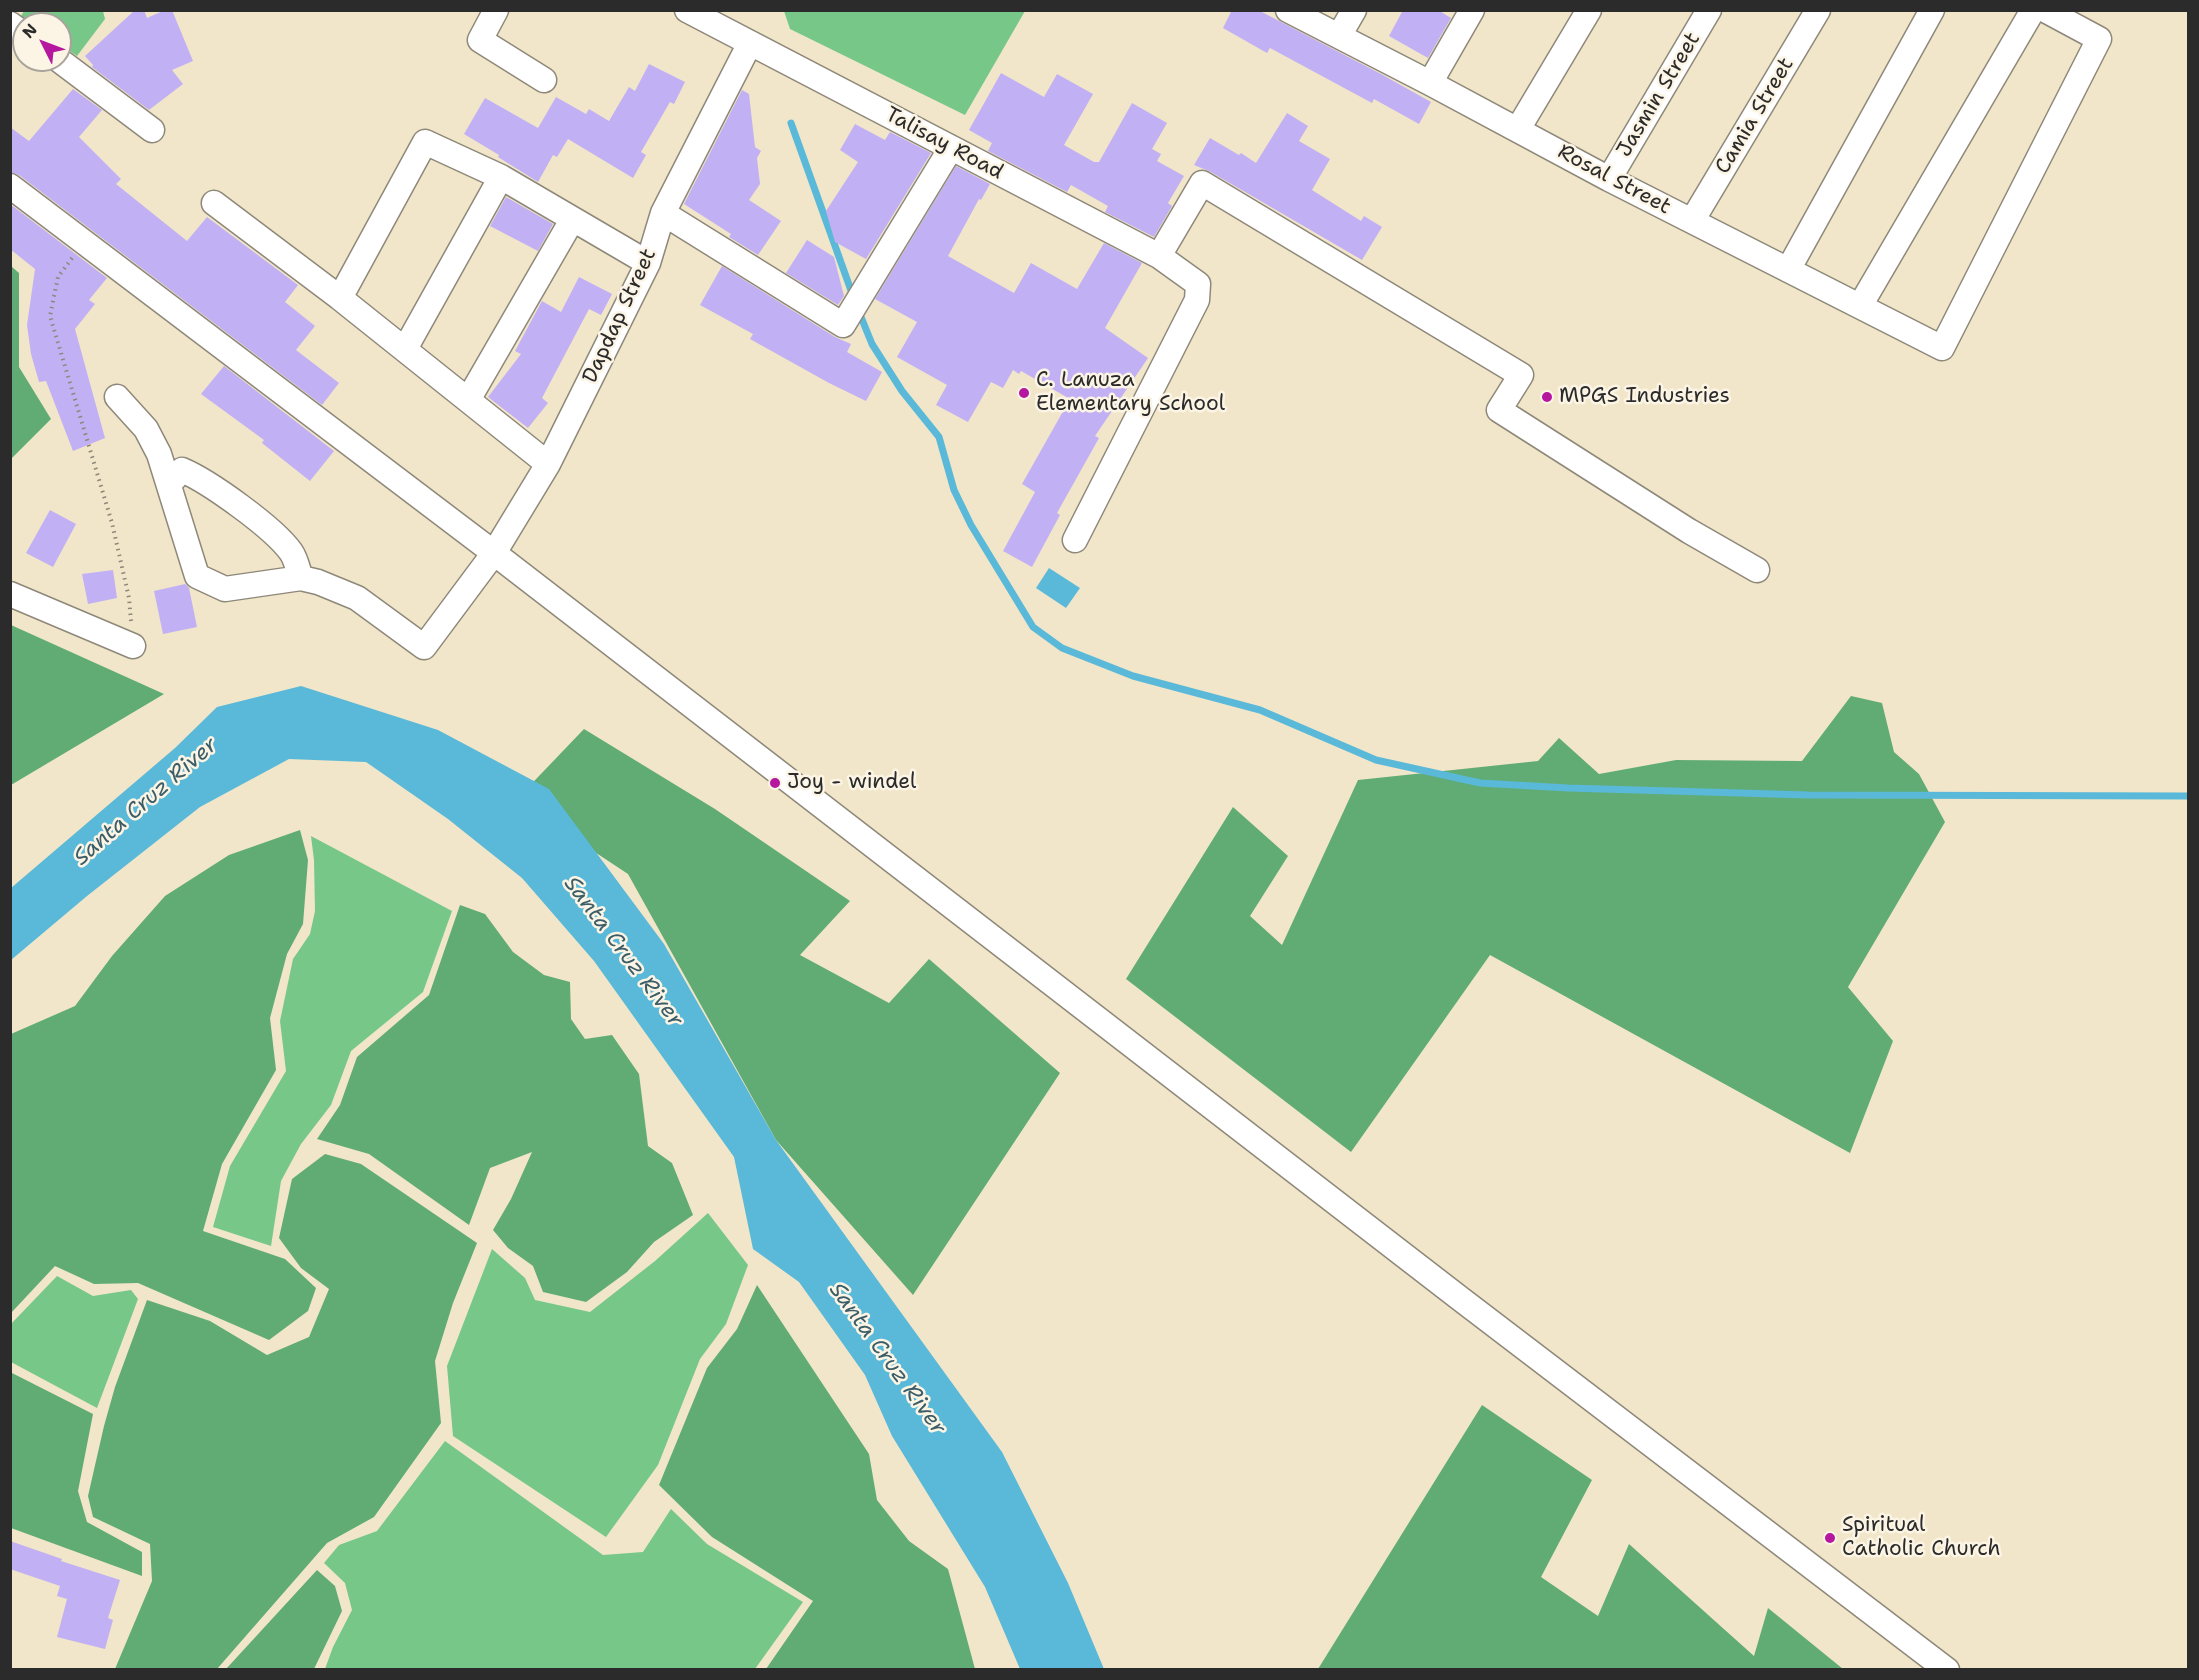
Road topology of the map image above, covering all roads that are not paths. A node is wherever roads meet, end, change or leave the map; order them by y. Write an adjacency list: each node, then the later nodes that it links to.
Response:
1 (496, 10): 15 (street)
2 (687, 10): 13 (street, Talisay Road)
3 (1288, 10): 12 (street, Rosal Street)
4 (1354, 10): 12 (street)
5 (1472, 10): 16 (street)
6 (1589, 10): 17 (street)
7 (1708, 10): 21 (street, Jasmin Street)
8 (1818, 10): 26 (street, Camia Street)
9 (1932, 10): 29 (street)
10 (2033, 10): 31 (street)
11 (2045, 10): 31 (street, Rosal Street)
12 (1340, 36): 16 (street, Rosal Street)
13 (750, 43): 19 (street, Talisay Road); 24 (street, Dapdap Street)
14 (72, 70): 18 (street)
15 (544, 80)
16 (1430, 83): 17 (street, Rosal Street)
17 (1518, 129): 21 (street, Rosal Street)
18 (152, 130)
19 (951, 148): 24 (street); 27 (street, Talisay Road)
20 (501, 177): 25 (street); 30 (street); 32 (street)
21 (1609, 179): 26 (street, Rosal Street)
22 (10, 186): 38 (street)
23 (214, 204): 30 (street)
24 (663, 213): 28 (street, Dapdap Street)
25 (572, 220): 28 (street); 34 (street)
26 (1692, 221): 29 (street, Rosal Street)
27 (1160, 256): 37 (street, Talisay Road); 39 (street)
28 (648, 263): 35 (street, Dapdap Street)
29 (1788, 270): 31 (street, Rosal Street)
30 (340, 298): 32 (street)
31 (1860, 306)
32 (405, 349): 34 (street)
33 (117, 397): 36 (street)
34 (468, 400): 35 (street)
35 (548, 464): 38 (street, Dapdap Street)
36 (169, 484): 40 (street); 40 (street)
37 (1075, 540)
38 (494, 553): 40 (street, Dapdap Street); 43 (street)
39 (1756, 570)
40 (301, 578)
41 (10, 594): 42 (street)
42 (132, 645)
43 (1947, 1670)

